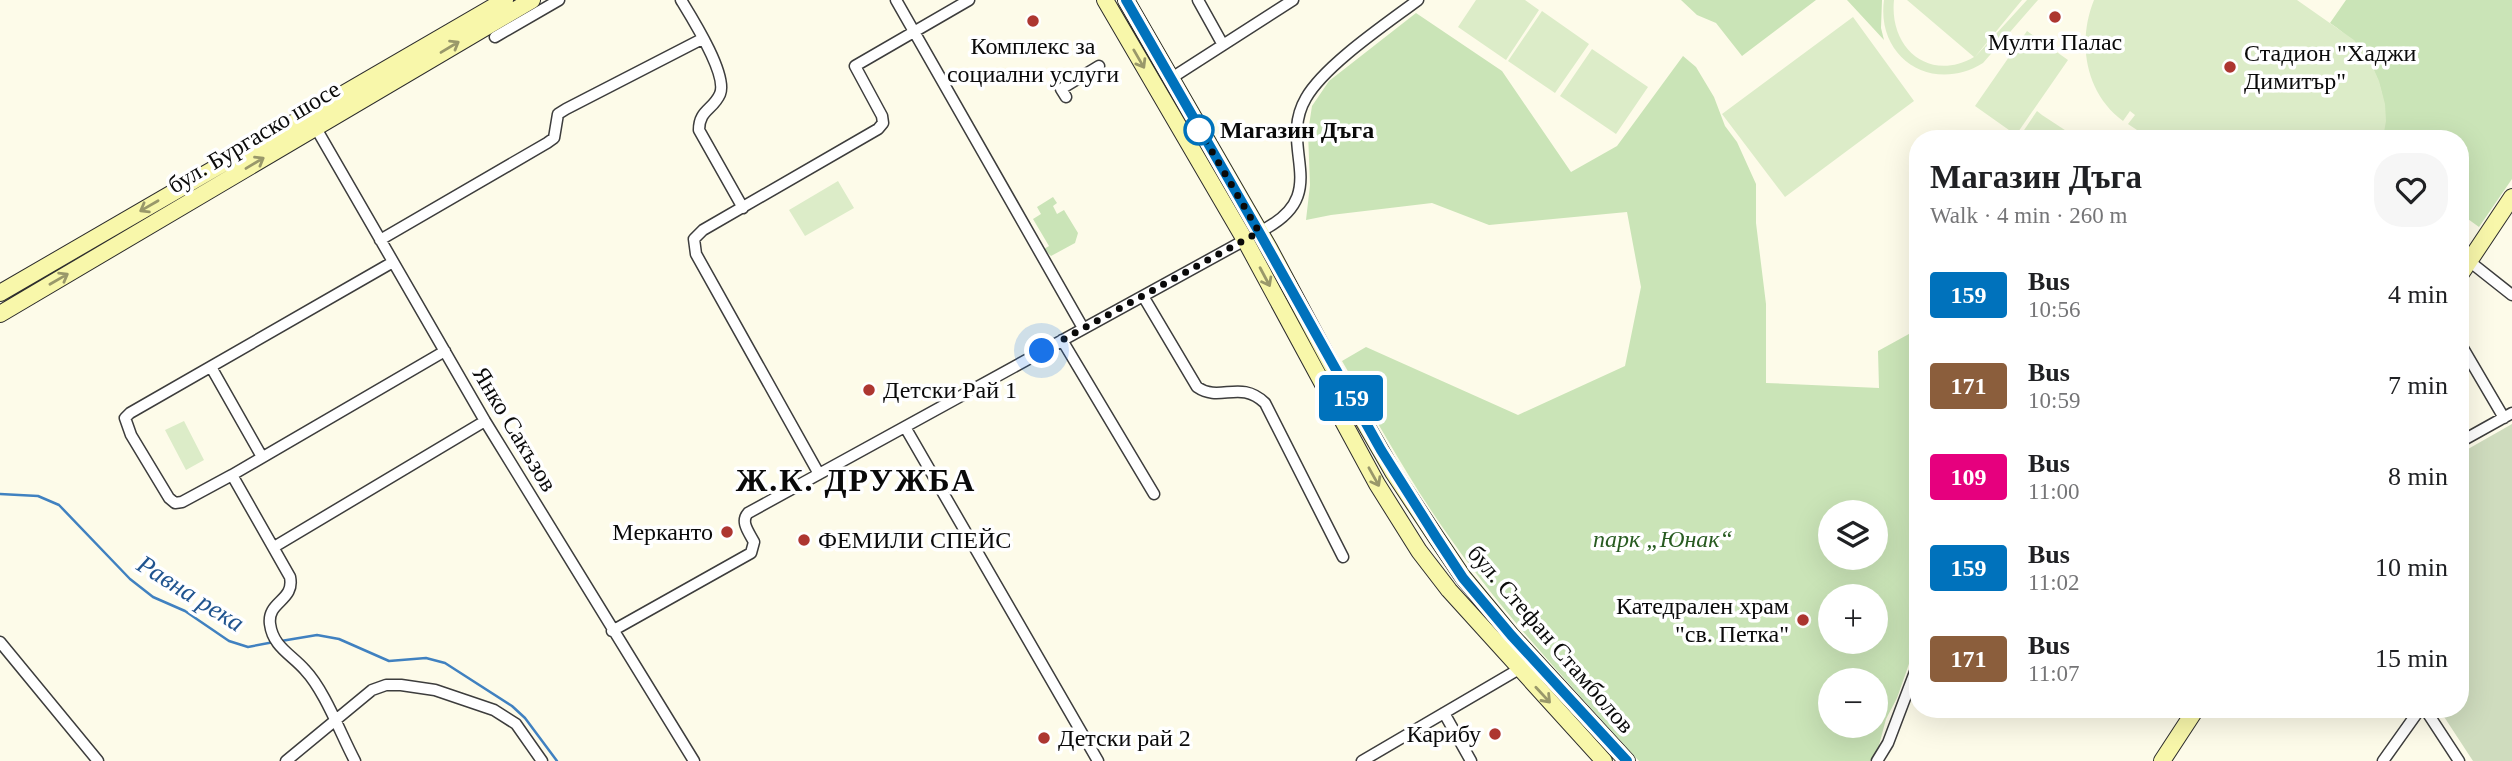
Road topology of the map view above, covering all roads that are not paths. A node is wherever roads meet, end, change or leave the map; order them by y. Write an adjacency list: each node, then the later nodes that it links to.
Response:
1 (505, 0): 20 (main road, бул. Бургаско шосе)
2 (532, 0): 20 (main road, бул. Бургаско шосе, one-way to 2)
3 (559, 0): 14 (street)
4 (681, 0): 15 (street)
5 (896, 0): 13 (street)
6 (969, 0): 13 (street)
7 (1104, 0): 23 (main road, бул. Стефан Стамболов, one-way to 23)
8 (1126, 0): 18 (main road, бул. Стефан Стамболов)
9 (1198, 0): 16 (street)
10 (1293, 0): 16 (street)
11 (1418, 0): 12 (street)
12 (1401, 6): 23 (street)
13 (915, 32): 22 (street); 32 (street)
14 (495, 37)
15 (702, 39): 22 (street); 24 (street)
16 (1223, 45): 18 (street)
17 (1099, 66): 19 (street)
18 (1170, 79): 23 (main road, бул. Стефан Стамболов)
19 (1066, 97)
20 (312, 121): 24 (street, Янко Сакъзов); 28 (main road, бул. Бургаско шосе, one-way to 28); 31 (main road, бул. Бургаско шосе, one-way to 20)
21 (2512, 197): 26 (main road)
22 (743, 208): 42 (street)
23 (1252, 236): 30 (street); 49 (main road, бул. Стефан Стамболов); 50 (main road, бул. Стефан Стамболов, one-way to 50)
24 (380, 240): 25 (street, Янко Сакъзов)
25 (393, 262): 34 (street, Янко Сакъзов); 36 (street)
26 (2469, 262)
27 (2469, 270): 29 (street)
28 (0, 293)
29 (2512, 295)
30 (1143, 296): 32 (street); 46 (street)
31 (0, 314)
32 (1083, 328): 33 (street)
33 (1062, 340): 39 (street); 44 (street)
34 (445, 351): 38 (street, Янко Сакъзов); 41 (street)
35 (2469, 356): 37 (street)
36 (211, 367): 41 (street); 43 (street)
37 (2508, 415): 40 (street)
38 (485, 421): 45 (street); 47 (street, Янко Сакъзов)
39 (905, 427): 42 (street); 62 (street)
40 (2469, 437)
41 (262, 457): 43 (street)
42 (819, 474): 47 (street)
43 (232, 475): 45 (street)
44 (1154, 494)
45 (274, 547): 56 (street)
46 (1343, 557)
47 (612, 631): 61 (street, Янко Сакъзов)
48 (0, 642): 57 (street)
49 (1534, 661): 50 (street); 66 (main road, бул. Стефан Стамболов)
50 (1520, 669): 52 (street); 65 (main road, бул. Стефан Стамболов, one-way to 65)
51 (1909, 688): 67 (street)
52 (1444, 713): 63 (street); 64 (street)
53 (2190, 718): 68 (main road)
54 (2416, 718): 69 (street)
55 (2429, 718): 70 (street)
56 (335, 722): 58 (street); 59 (street); 60 (street)
57 (98, 761)
58 (286, 761)
59 (355, 761)
60 (542, 761)
61 (694, 761)
62 (1098, 761)
63 (1362, 761)
64 (1471, 761)
65 (1604, 761)
66 (1627, 761)
67 (1877, 761)
68 (2162, 761)
69 (2383, 761)
70 (2459, 761)

